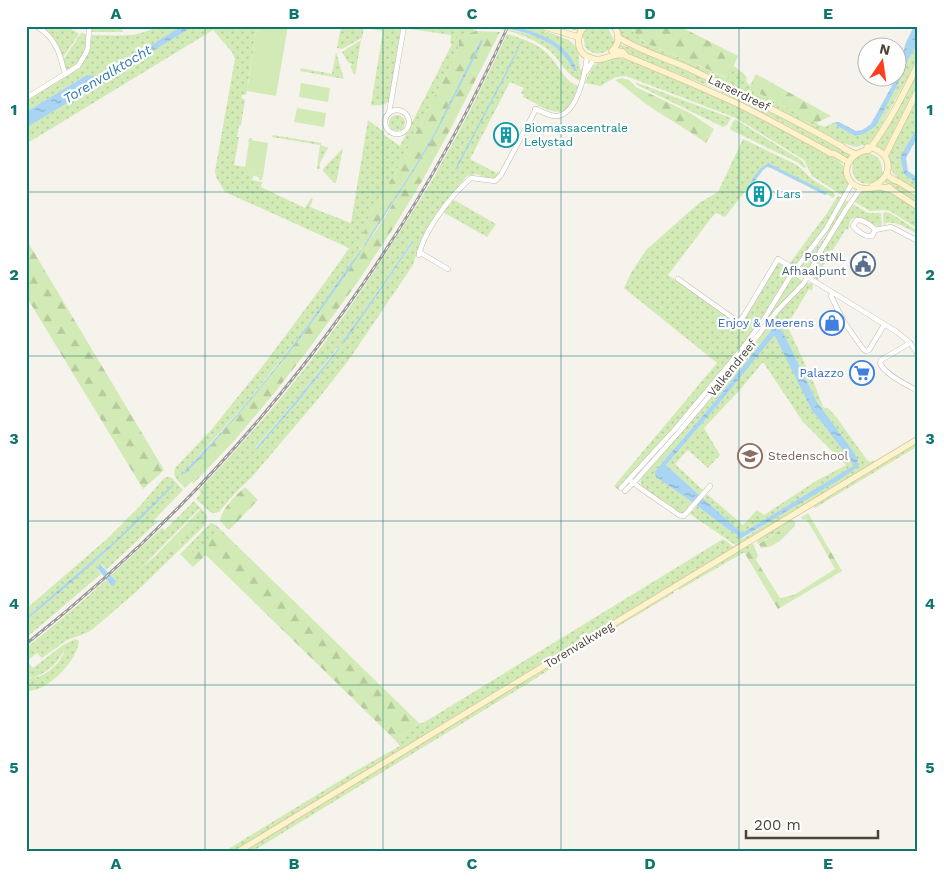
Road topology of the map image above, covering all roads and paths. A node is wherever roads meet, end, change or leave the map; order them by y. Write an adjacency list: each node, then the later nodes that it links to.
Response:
1 (36, 26): 16 (street)
2 (90, 26): 16 (street)
3 (404, 26): 19 (street)
4 (542, 26): 9 (main road)
5 (573, 26): 8 (main road)
6 (610, 26): 10 (main road)
7 (614, 26): 10 (main road)
8 (584, 27): 9 (main road)
9 (578, 39): 12 (main road); 13 (main road)
10 (618, 39): 11 (main road); 21 (main road, Larserdreef)
11 (613, 52): 13 (main road); 23 (main road, Larserdreef)
12 (587, 57): 13 (main road); 15 (street)
13 (595, 58): 15 (street)
14 (918, 64): 20 (main road)
15 (586, 72): 32 (street)
16 (66, 74): 18 (street)
17 (918, 90): 22 (main road)
18 (26, 98)
19 (389, 114): 19 (street)
20 (870, 149): 21 (main road); 22 (main road); 24 (main road)
21 (855, 152): 23 (main road)
22 (885, 156): 24 (main road)
23 (848, 164): 25 (main road); 27 (main road)
24 (887, 173): 26 (main road); 28 (main road)
25 (852, 183): 27 (main road); 33 (street, Valkendreef)
26 (880, 184): 27 (main road); 29 (main road)
27 (862, 187): 34 (street, Valkendreef)
28 (918, 194)
29 (918, 208)
30 (875, 230): 30 (street); 31 (street)
31 (918, 241)
32 (448, 269)
33 (795, 270): 34 (street); 35 (street); 42 (street, Valkendreef)
34 (807, 278): 36 (street); 42 (street, Valkendreef)
35 (678, 279)
36 (833, 293): 37 (street); 37 (street)
37 (884, 324): 38 (street)
38 (910, 343): 39 (street); 40 (street)
39 (918, 354)
40 (918, 391)
41 (918, 439): 45 (main road, Torenvalkweg)
42 (631, 481): 43 (street); 44 (street, Valkendreef)
43 (710, 486)
44 (624, 489)
45 (239, 851)

